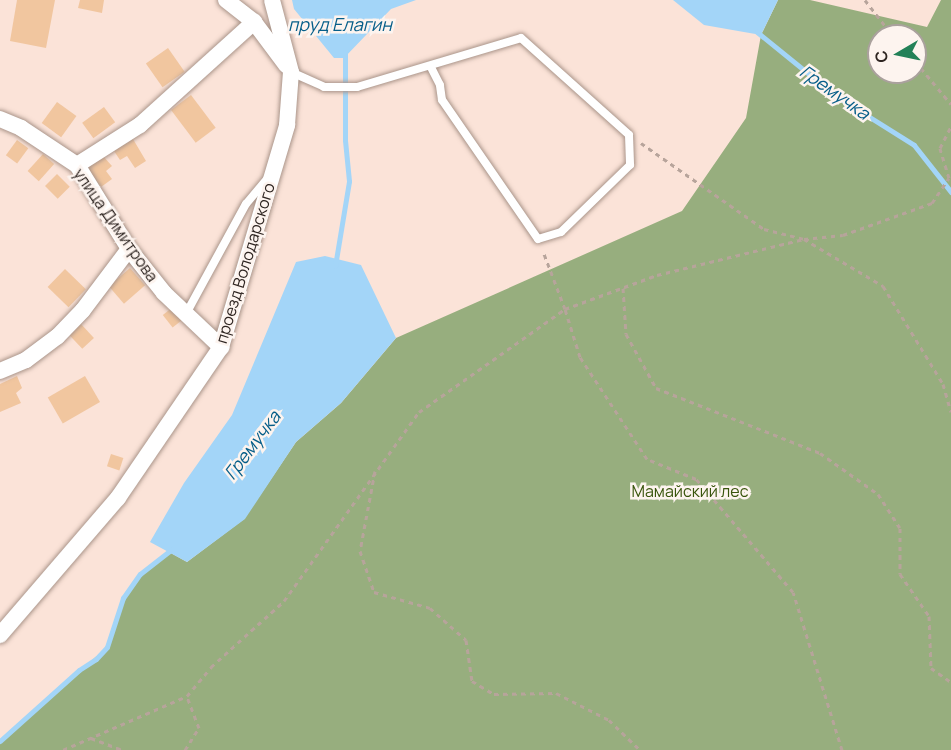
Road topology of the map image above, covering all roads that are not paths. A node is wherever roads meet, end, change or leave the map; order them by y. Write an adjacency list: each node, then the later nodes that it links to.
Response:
1 (226, 0): 3 (street)
2 (272, 0): 5 (street, проезд Володарского)
3 (254, 22): 5 (street); 7 (street)
4 (431, 67): 4 (lane); 5 (lane)
5 (291, 72): 8 (street, проезд Володарского)
6 (0, 120): 7 (street, улица Димитрова)
7 (77, 165): 9 (street, улица Димитрова)
8 (273, 172): 10 (lane); 11 (street, проезд Володарского)
9 (129, 249): 10 (street, улица Димитрова); 12 (street)
10 (187, 312): 11 (street, улица Димитрова)
11 (221, 347): 13 (street, проезд Володарского)
12 (0, 371)
13 (0, 635)

